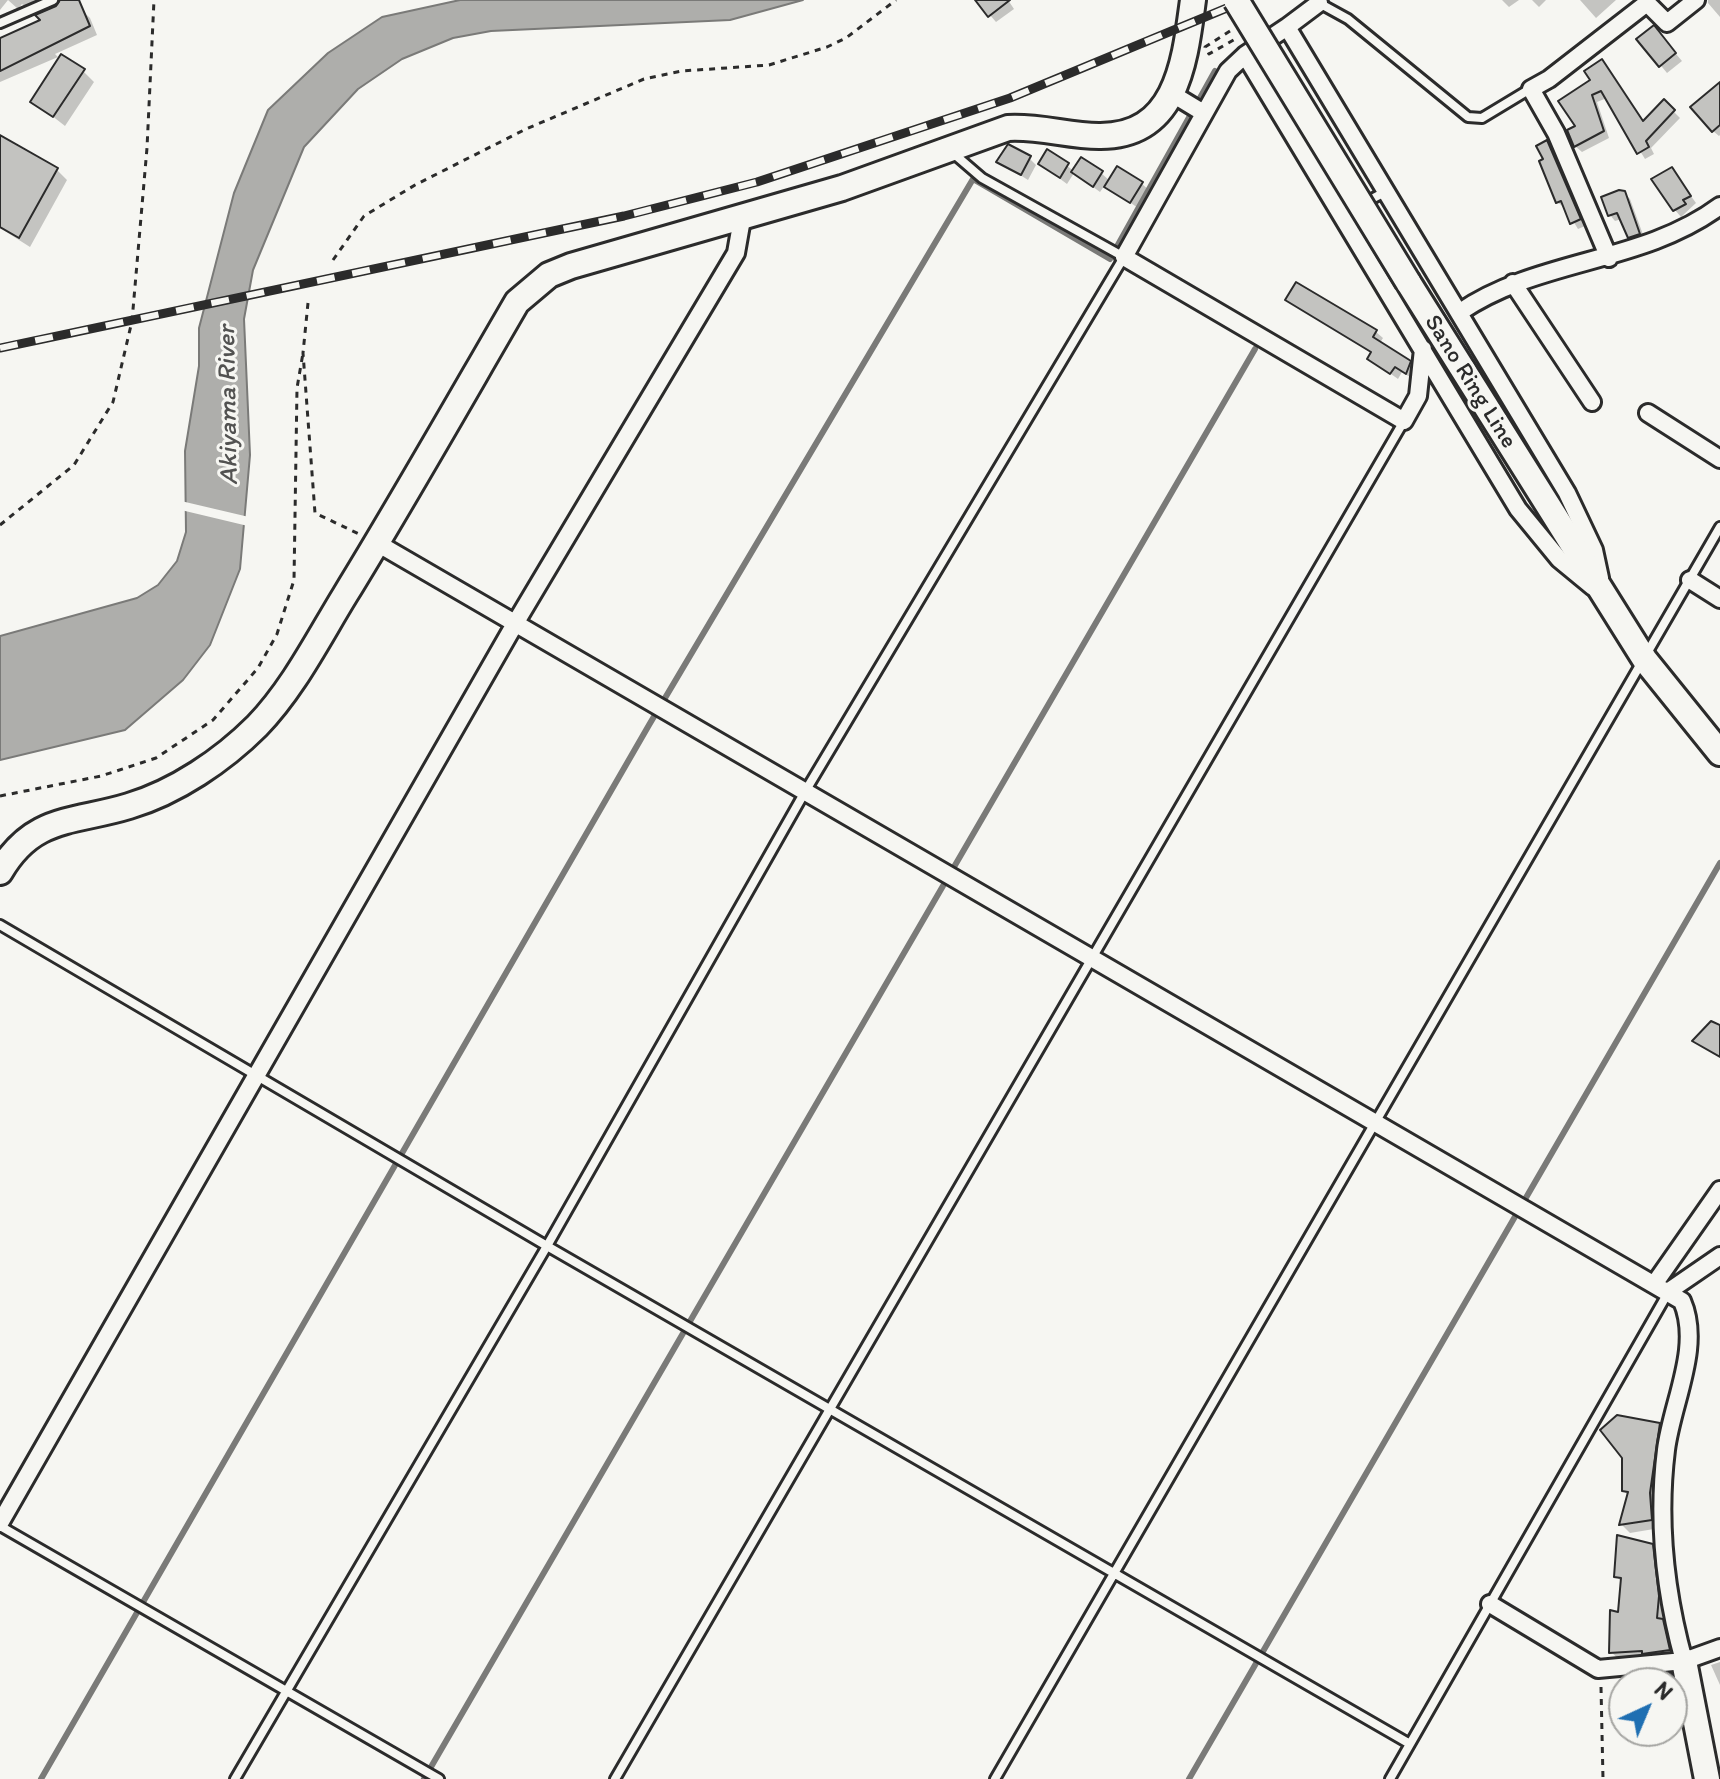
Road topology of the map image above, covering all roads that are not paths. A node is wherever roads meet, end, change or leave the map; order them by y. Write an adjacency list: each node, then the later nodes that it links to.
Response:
1 (53, 0): 6 (lane)
2 (1193, 0): 10 (street)
3 (1236, 0): 31 (street, Sano Ring Line, bridge)
4 (1696, 0): 9 (street)
5 (1319, 3): 7 (street); 9 (lane)
6 (0, 23)
7 (1287, 27): 8 (street); 13 (street)
8 (1245, 55): 11 (street); 15 (street)
9 (1531, 89): 20 (street)
10 (1174, 95): 11 (street); 12 (street)
11 (1202, 112): 19 (street)
12 (950, 149): 16 (street); 19 (lane)
13 (1385, 192): 15 (lane); 22 (street)
14 (1720, 206): 17 (street)
15 (1343, 214): 23 (street)
16 (742, 219): 29 (street); 33 (street)
17 (1703, 219): 18 (street); 20 (street)
18 (1720, 229)
19 (1124, 257): 26 (street); 36 (lane)
20 (1609, 258): 21 (street)
21 (1513, 283): 22 (street); 24 (street)
22 (1457, 314): 31 (street)
23 (1425, 344): 26 (street); 31 (street)
24 (1592, 402)
25 (1648, 413): 27 (street)
26 (1404, 421): 39 (lane)
27 (1720, 459)
28 (1720, 527): 30 (lane)
29 (377, 543): 33 (street); 37 (street)
30 (1690, 580): 32 (street); 34 (lane)
31 (1603, 596): 34 (street, Sano Ring Line)
32 (1720, 599)
33 (516, 622): 36 (street); 40 (street)
34 (1645, 660): 35 (street, Sano Ring Line); 41 (lane)
35 (1720, 753)
36 (806, 790): 39 (street); 43 (lane)
37 (0, 872)
38 (0, 925): 40 (lane)
39 (1090, 958): 41 (street); 46 (lane)
40 (256, 1074): 43 (lane); 47 (street)
41 (1376, 1123): 45 (street); 48 (lane)
42 (1720, 1190): 45 (street)
43 (547, 1246): 46 (lane); 52 (lane)
44 (1720, 1256): 45 (street)
45 (1662, 1287): 49 (lane); 51 (street)
46 (829, 1409): 48 (lane); 56 (lane)
47 (0, 1524): 52 (lane)
48 (1114, 1574): 53 (lane); 57 (lane)
49 (1490, 1604): 51 (street); 53 (lane)
50 (1720, 1648): 51 (street)
51 (1684, 1661): 59 (street)
52 (286, 1689): 54 (lane); 55 (lane)
53 (1410, 1744): 58 (lane)
54 (235, 1779)
55 (439, 1779)
56 (615, 1779)
57 (995, 1779)
58 (1390, 1779)
59 (1707, 1779)

